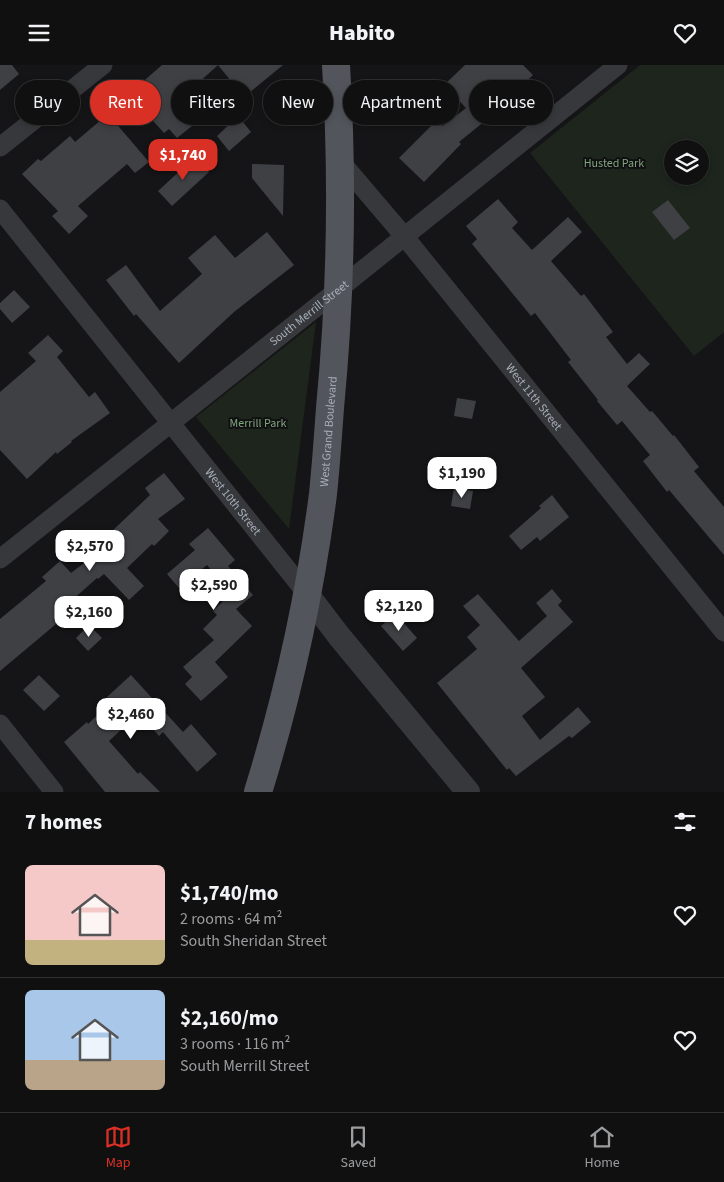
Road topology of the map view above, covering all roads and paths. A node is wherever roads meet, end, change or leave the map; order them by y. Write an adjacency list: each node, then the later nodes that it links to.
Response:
1 (103, 65): 4 (street)
2 (336, 65): 5 (main road, West Grand Boulevard)
3 (618, 65): 7 (street, South Merrill Street)
4 (0, 147)
5 (341, 162): 7 (street, West 11th Street); 8 (main road, West Grand Boulevard)
6 (0, 209): 9 (street, West 10th Street)
7 (404, 236): 8 (street, South Merrill Street); 12 (street, West 11th Street)
8 (339, 289): 9 (street, South Merrill Street); 11 (main road, West Grand Boulevard)
9 (171, 422): 10 (street, South Merrill Street); 11 (street, West 10th Street)
10 (0, 559)
11 (307, 594): 15 (main road, West Grand Boulevard); 16 (street, West 10th Street)
12 (724, 632)
13 (0, 724): 14 (street)
14 (54, 792)
15 (258, 792)
16 (468, 792)

